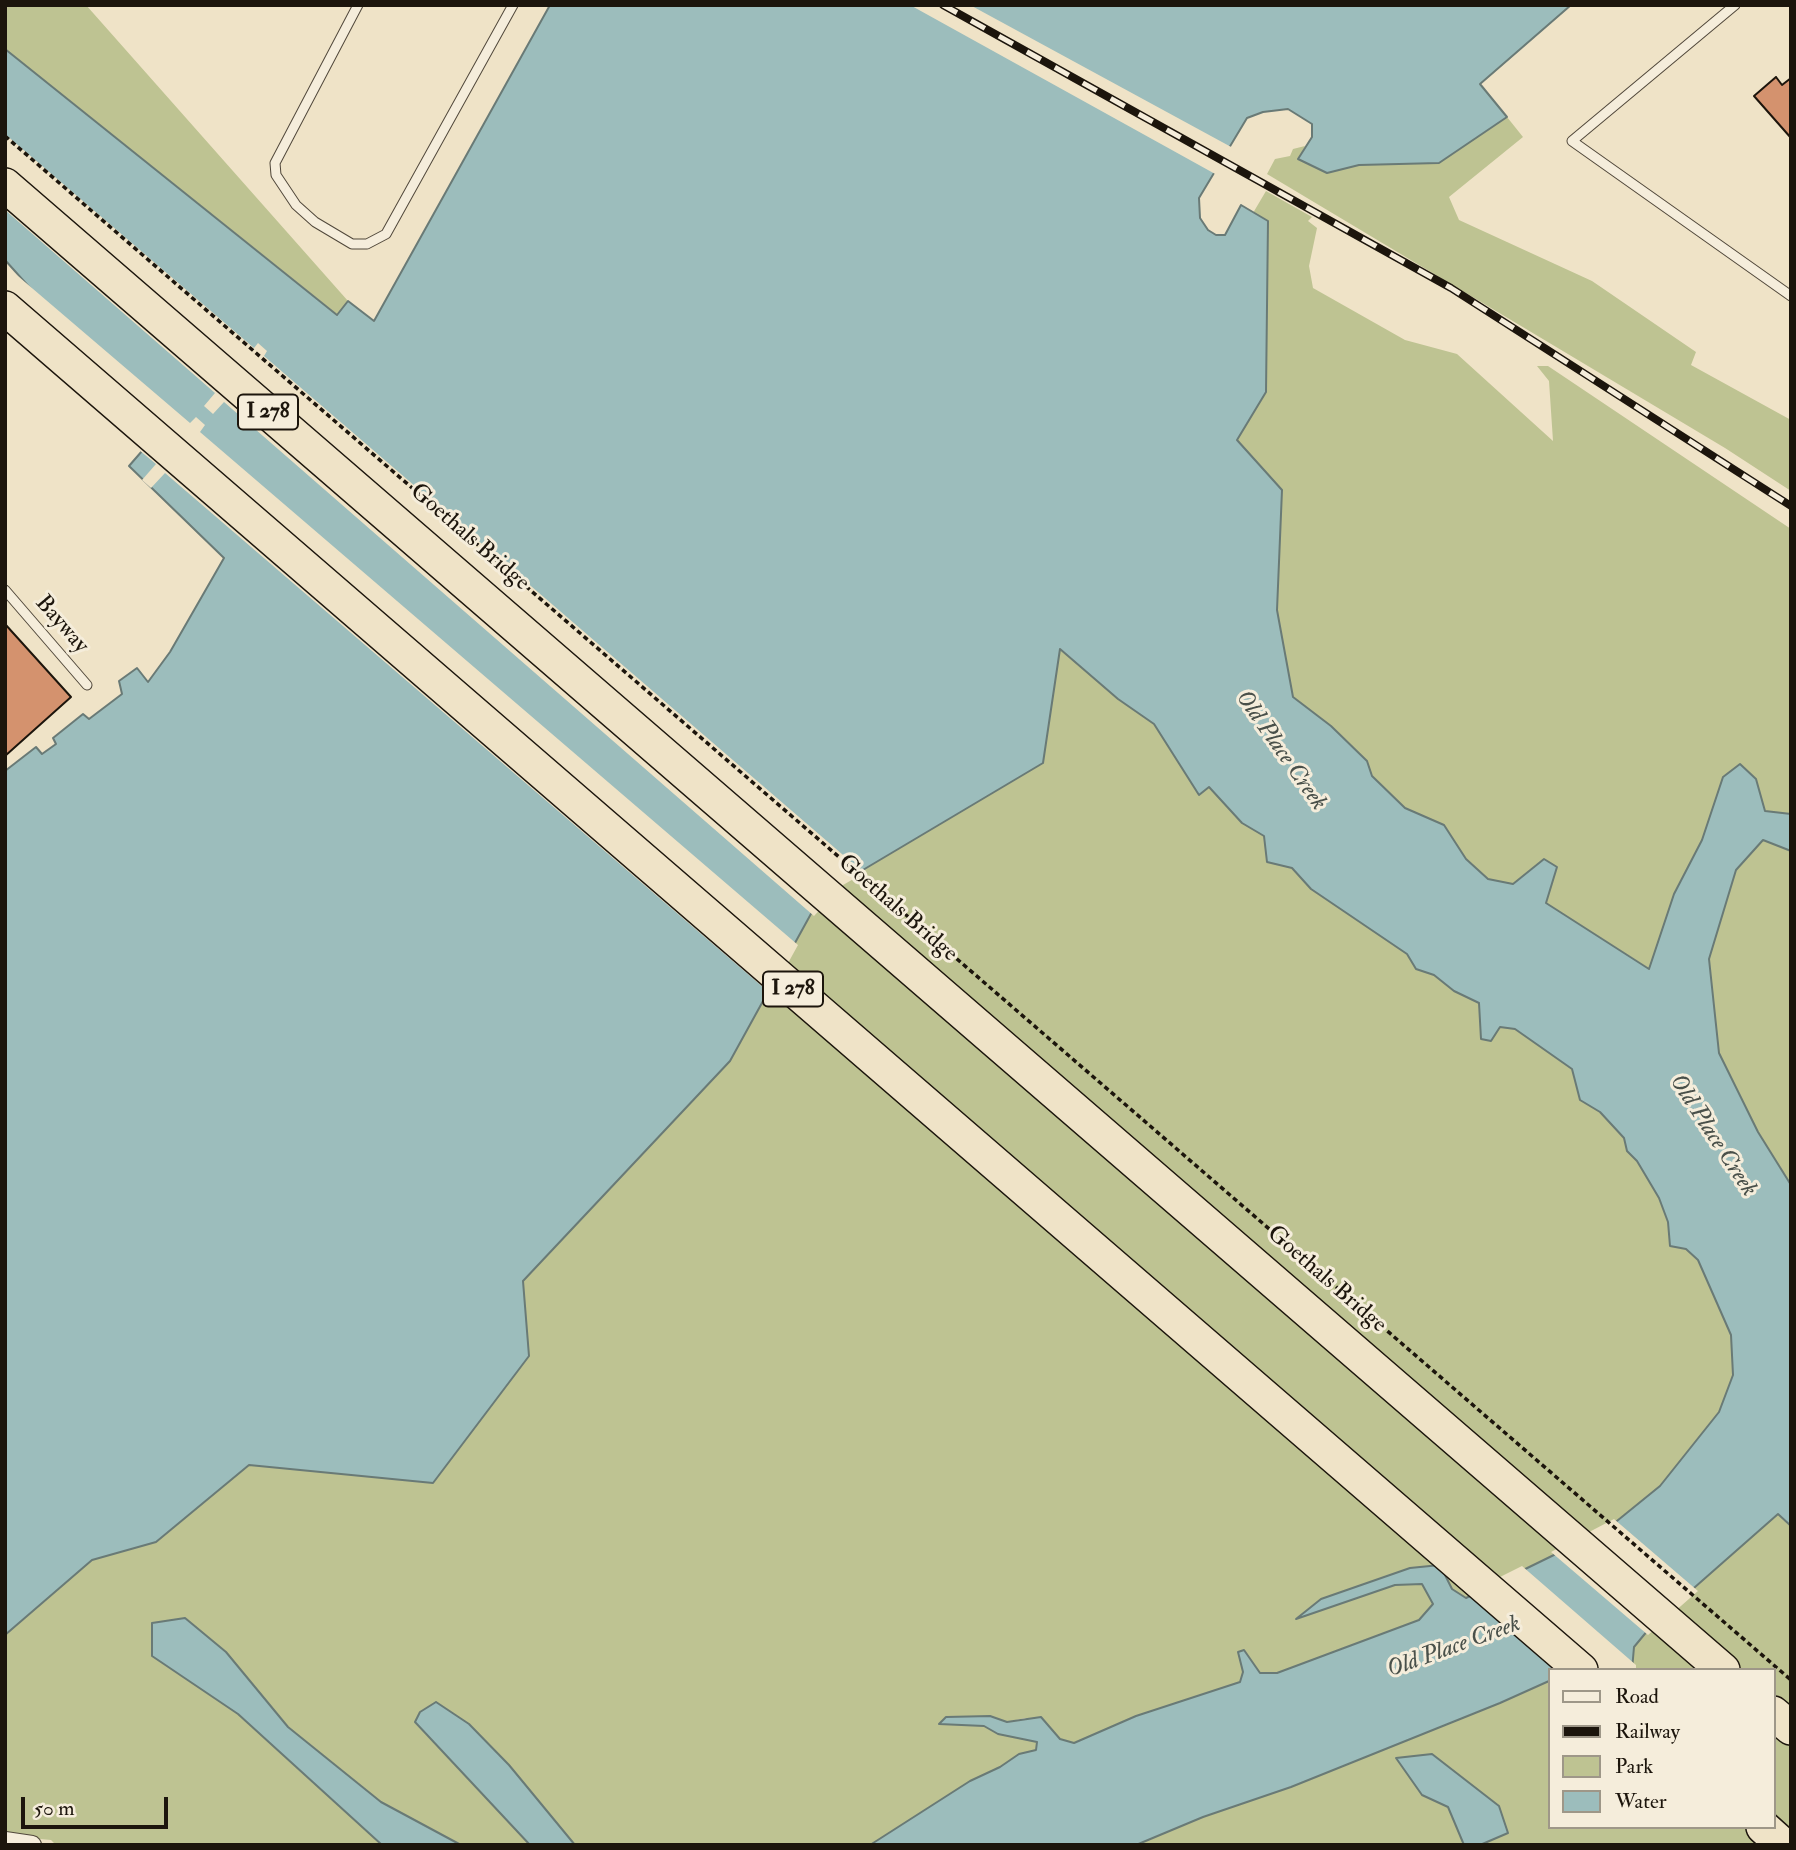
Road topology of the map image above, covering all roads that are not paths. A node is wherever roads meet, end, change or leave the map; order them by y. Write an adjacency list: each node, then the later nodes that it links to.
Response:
1 (358, 5): 2 (lane)
2 (513, 5)
3 (1735, 5): 5 (lane)
4 (5, 185): 10 (highway, Goethals Bridge / I 278)
5 (1791, 296)
6 (5, 308): 9 (highway, I 278)
7 (5, 590): 8 (lane, Bayway)
8 (88, 685)
9 (1579, 1668)
10 (1721, 1668)
11 (1775, 1715): 12 (highway)
12 (1791, 1728)
13 (1765, 1829): 16 (highway)
14 (5, 1841): 15 (street)
15 (32, 1845)
16 (1783, 1845)

